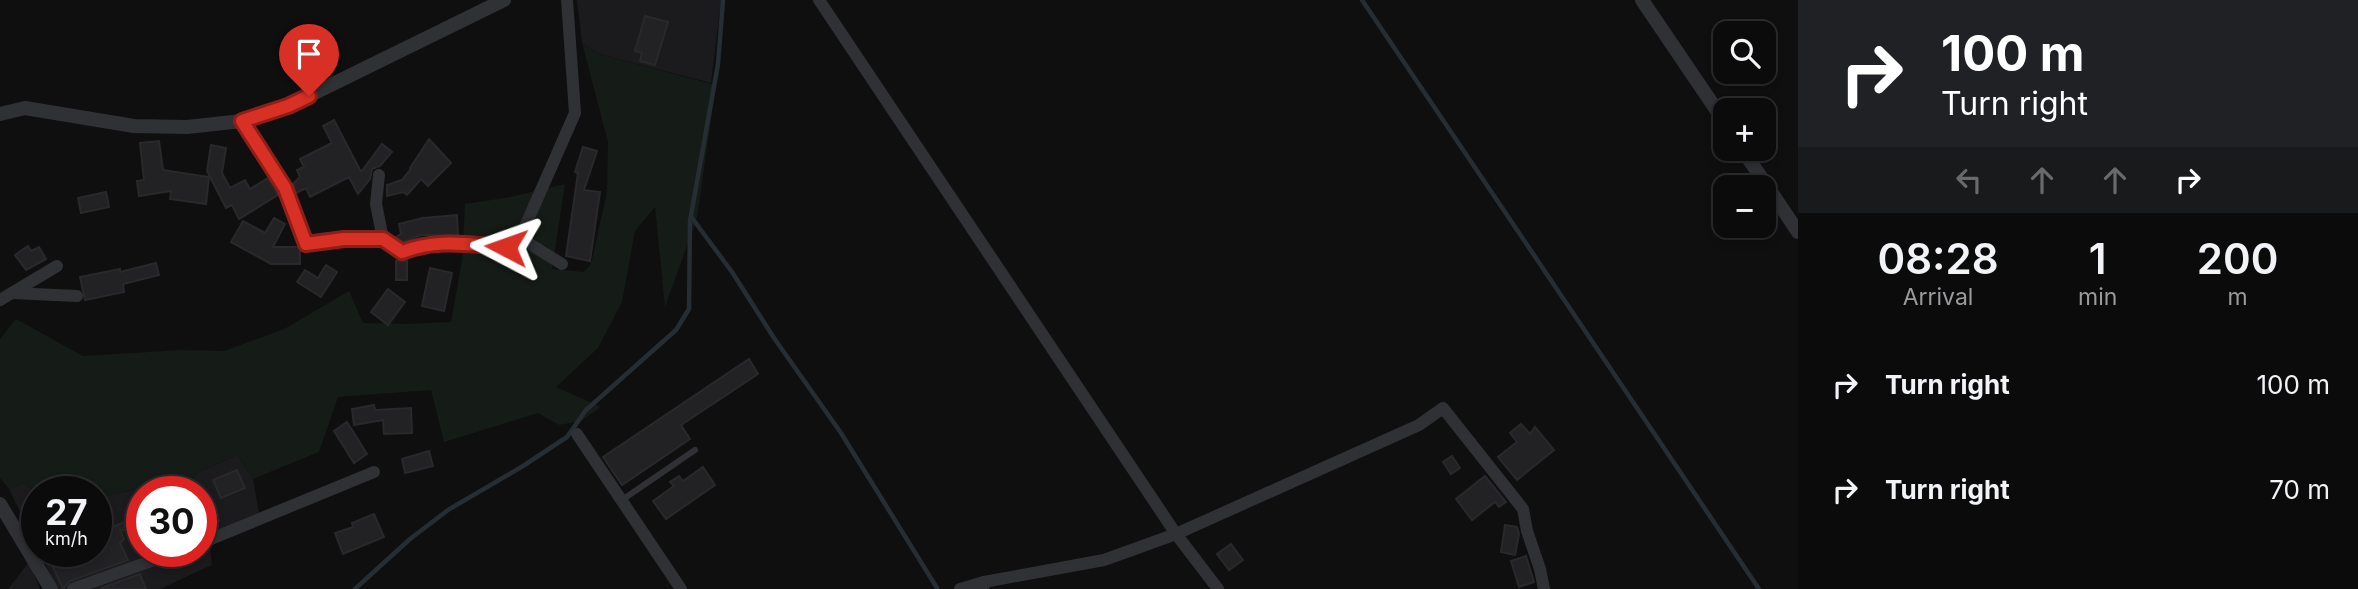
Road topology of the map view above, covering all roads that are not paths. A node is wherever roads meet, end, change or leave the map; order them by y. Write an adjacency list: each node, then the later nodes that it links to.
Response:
1 (504, 0): 7 (street)
2 (567, 0): 12 (street)
3 (819, 0): 22 (street)
4 (1642, 0): 5 (street)
5 (1713, 105)
6 (0, 114): 7 (street)
7 (242, 121): 11 (street)
8 (1750, 161): 10 (street)
9 (379, 175): 11 (street)
10 (1798, 232)
11 (383, 239): 12 (street)
12 (528, 243): 13 (street)
13 (562, 264)
14 (57, 265): 16 (street)
15 (77, 296): 16 (street)
16 (6, 297)
17 (577, 434): 20 (street)
18 (695, 450): 20 (lane)
19 (374, 472): 23 (street)
20 (622, 500): 28 (street)
21 (0, 504): 26 (street)
22 (1176, 534): 25 (street); 30 (street); 31 (street)
23 (217, 536)
24 (134, 567): 27 (street)
25 (984, 585): 29 (street)
26 (51, 589)
27 (73, 589)
28 (681, 589)
29 (960, 589)
30 (1218, 589)
31 (1544, 589)

